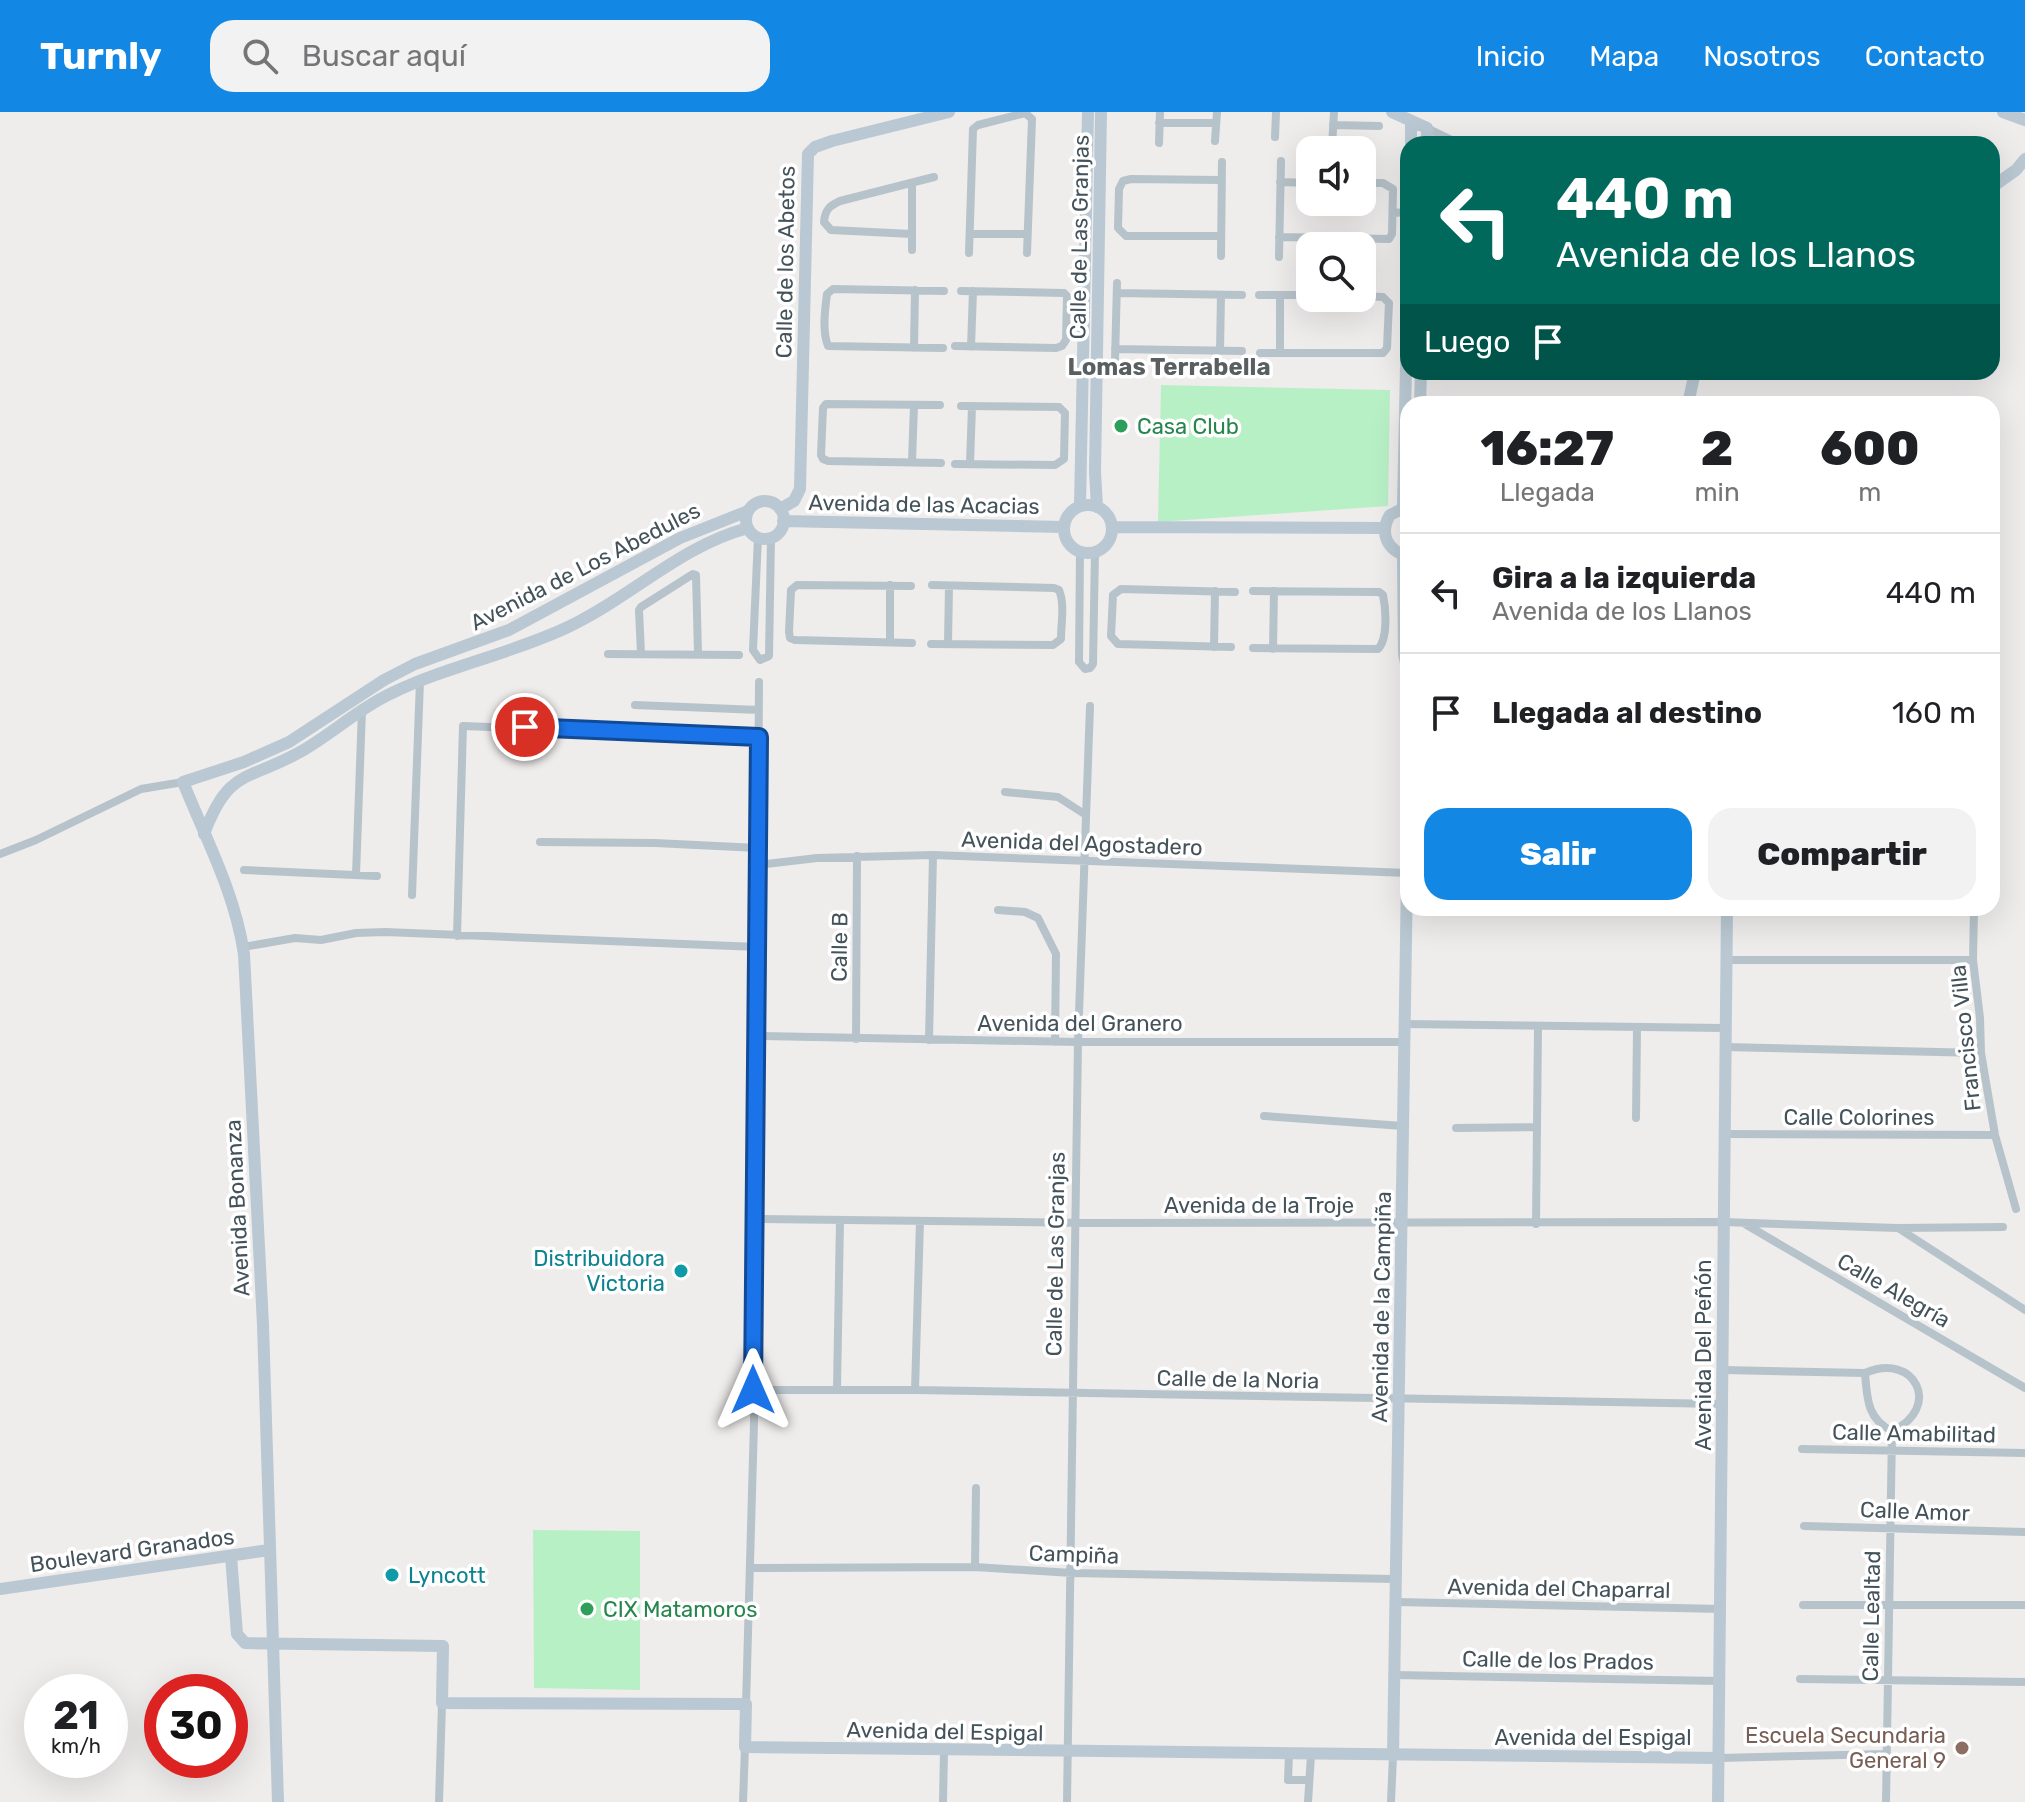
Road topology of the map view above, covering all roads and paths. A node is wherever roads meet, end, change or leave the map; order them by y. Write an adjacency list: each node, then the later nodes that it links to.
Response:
1 (949, 112): 37 (street, Calle de los Abetos)
2 (1088, 112): 66 (street, Calle de Las Granjas)
3 (1101, 112): 35 (street, Calle de Las Granjas)
4 (1160, 112): 13 (street)
5 (1217, 112): 14 (street)
6 (1276, 112): 22 (street)
7 (1334, 112): 15 (street)
8 (1392, 112): 12 (street)
9 (2003, 112): 11 (street)
10 (1002, 115): 42 (street); 43 (street)
11 (2025, 120)
12 (1411, 121): 17 (street); 19 (street)
13 (1159, 123): 14 (street); 24 (street)
14 (1216, 123): 23 (street)
15 (1333, 125): 16 (street); 18 (street)
16 (1379, 126)
17 (1427, 128): 20 (street); 21 (street)
18 (1332, 136)
19 (1411, 136)
20 (1427, 136)
21 (1444, 136)
22 (1275, 137)
23 (1215, 141)
24 (1159, 143)
25 (2025, 159): 30 (street)
26 (1281, 161): 31 (street)
27 (1222, 162): 29 (street)
28 (934, 177): 32 (street)
29 (1221, 180): 36 (street); 44 (street)
30 (2000, 181)
31 (1280, 182): 33 (street); 45 (street)
32 (912, 183): 38 (street); 41 (street)
33 (1296, 183)
34 (1376, 184): 39 (street)
35 (1099, 207): 36 (street); 66 (street, Calle de Las Granjas)
36 (1118, 207): 44 (street)
37 (805, 213): 38 (street); 63 (street, Calle de los Abetos)
38 (825, 213): 41 (street)
39 (1393, 213): 40 (street); 45 (street)
40 (1400, 213)
41 (912, 234): 46 (street)
42 (970, 234): 43 (street); 47 (street)
43 (1027, 234): 48 (street)
44 (1221, 236): 49 (street)
45 (1279, 237): 50 (street)
46 (912, 250)
47 (969, 253)
48 (1027, 253)
49 (1221, 256)
50 (1279, 257)
51 (1117, 283): 56 (street)
52 (915, 290): 53 (street); 64 (street); 72 (street)
53 (944, 291)
54 (961, 291): 55 (street)
55 (973, 291): 65 (street); 71 (street)
56 (1117, 293): 57 (street); 67 (street)
57 (1221, 295): 58 (street); 75 (street)
58 (1242, 295)
59 (1259, 295): 60 (street)
60 (1280, 295): 61 (street); 78 (street)
61 (1296, 295)
62 (1376, 298): 68 (street)
63 (804, 314): 64 (street); 90 (street, Calle de los Abetos)
64 (826, 314): 72 (street)
65 (1067, 320): 66 (street); 71 (street)
66 (1091, 321): 67 (street); 93 (street, Calle de Las Granjas); 99 (street, Calle de Las Granjas)
67 (1116, 322): 74 (street)
68 (1388, 325): 69 (street); 78 (street)
69 (1400, 327)
70 (955, 346): 71 (street)
71 (971, 347)
72 (914, 348): 73 (street)
73 (943, 348)
74 (1115, 349): 75 (street); 79 (street)
75 (1220, 351): 76 (street)
76 (1242, 351)
77 (1260, 353): 78 (street)
78 (1280, 353)
79 (1115, 360)
80 (1405, 380): 82 (street)
81 (1421, 380): 83 (street)
82 (1405, 387): 83 (street); 84 (street)
83 (1421, 387): 85 (street)
84 (1405, 396)
85 (1420, 396)
86 (914, 405): 87 (street); 91 (street); 94 (street)
87 (940, 405)
88 (961, 406): 89 (street)
89 (972, 406): 92 (street); 97 (street)
90 (802, 428): 91 (street); 102 (street, Calle de los Abetos)
91 (822, 429): 94 (street)
92 (1065, 436): 93 (street); 97 (street)
93 (1082, 436): 98 (street, Calle de Las Granjas)
94 (912, 462): 95 (street)
95 (941, 463)
96 (955, 464): 97 (street)
97 (970, 464)
98 (1080, 506): 99 (street); 103 (street)
99 (1097, 507): 104 (street)
100 (1400, 509): 105 (street)
101 (748, 511): 102 (street); 106 (street); 121 (street, Avenida de Los Abedules)
102 (782, 515): 103 (street, Avenida de las Acacias); 106 (street)
103 (1064, 527): 107 (street)
104 (1112, 527): 105 (street); 108 (street)
105 (1384, 528): 109 (street)
106 (759, 534): 110 (street, Avenida de Los Abedules); 124 (street); 124 (street)
107 (1080, 551): 108 (street); 127 (street)
108 (1095, 552): 128 (street)
109 (1400, 552)
110 (657, 573): 116 (street); 130 (street, Avenida de Los Abedules)
111 (1400, 583): 123 (street)
112 (890, 585): 114 (street); 125 (street); 132 (street)
113 (932, 585): 115 (street)
114 (911, 586)
115 (949, 586): 126 (street); 135 (street)
116 (666, 589): 141 (street); 142 (street)
117 (1215, 591): 120 (street); 129 (street); 136 (street)
118 (1253, 591): 119 (street)
119 (1274, 591): 123 (street); 139 (street)
120 (1235, 592)
121 (564, 602): 122 (street, Avenida de Los Abedules); 130 (street)
122 (551, 609): 131 (street); 150 (street, Avenida de Los Abedules)
123 (1395, 611): 139 (street)
124 (770, 613): 125 (street)
125 (789, 613): 132 (street)
126 (1062, 619): 127 (street); 135 (street)
127 (1080, 619): 128 (street)
128 (1094, 619): 129 (street)
129 (1112, 619): 136 (street)
130 (576, 623): 131 (street, Avenida de Los Abedules)
131 (561, 630): 144 (street, Avenida de Los Abedules)
132 (890, 642): 133 (street)
133 (912, 643)
134 (931, 644): 135 (street)
135 (948, 644)
136 (1214, 647): 137 (street)
137 (1231, 647)
138 (1253, 648): 139 (street)
139 (1273, 649)
140 (608, 654): 141 (street)
141 (641, 654): 142 (street)
142 (698, 654): 143 (street)
143 (739, 655)
144 (420, 681): 148 (street, Avenida de Los Abedules); 167 (street)
145 (759, 682): 149 (street)
146 (635, 705): 149 (street)
147 (1090, 706): 154 (street, Calle de Las Granjas)
148 (362, 710): 150 (street, Avenida de Los Abedules); 165 (street)
149 (759, 710): 151 (street)
150 (322, 730): 152 (street, Avenida de Los Abedules); 155 (street, Avenida de Los Abedules)
151 (759, 737): 157 (street); 172 (street)
152 (183, 782): 155 (street, Avenida Bonanza); 158 (street)
153 (1005, 792): 154 (street)
154 (1086, 815): 161 (street, Calle de Las Granjas)
155 (204, 834): 173 (street, Avenida Bonanza)
156 (540, 842): 157 (street)
157 (758, 848): 162 (street)
158 (0, 854)
159 (933, 855): 160 (street, Avenida del Agostadero); 161 (street, Avenida del Agostadero); 183 (street)
160 (857, 856): 162 (street, Avenida del Agostadero); 182 (street, Calle B)
161 (1083, 862): 164 (street, Avenida del Agostadero); 185 (street, Calle de Las Granjas)
162 (757, 865): 174 (street)
163 (244, 870): 165 (street)
164 (1400, 873)
165 (356, 875): 166 (street)
166 (377, 876)
167 (412, 895)
168 (998, 910): 184 (street)
169 (1406, 916): 177 (street, Avenida de la Campiña)
170 (1727, 916): 175 (street, Avenida Del Peñón)
171 (1974, 916): 176 (street, Francisco Villa)
172 (457, 936): 173 (street); 174 (street)
173 (243, 947): 225 (street, Avenida Bonanza)
174 (758, 947): 181 (street)
175 (1726, 960): 176 (street); 180 (street, Avenida Del Peñón)
176 (1973, 960): 188 (street, Francisco Villa)
177 (1404, 1024): 178 (street); 186 (street, Avenida de la Campiña)
178 (1538, 1026): 179 (street); 192 (street)
179 (1637, 1028): 180 (street); 190 (street)
180 (1724, 1028): 187 (street, Avenida Del Peñón)
181 (757, 1036): 182 (street, Avenida del Granero); 197 (street)
182 (856, 1039): 183 (street, Avenida del Granero)
183 (929, 1040): 184 (street, Avenida del Granero)
184 (1055, 1042): 185 (street, Avenida del Granero)
185 (1078, 1042): 186 (street, Avenida del Granero); 201 (street, Calle de Las Granjas)
186 (1404, 1042): 191 (street, Avenida de la Campiña)
187 (1724, 1047): 188 (street); 194 (street, Avenida Del Peñón)
188 (1981, 1053): 195 (street, Francisco Villa)
189 (1264, 1116): 191 (street)
190 (1636, 1118)
191 (1403, 1126): 202 (street, Avenida de la Campiña)
192 (1537, 1127): 193 (street); 204 (street)
193 (1456, 1128)
194 (1723, 1134): 195 (street, Calle Colorines); 200 (street, Avenida Del Peñón)
195 (1995, 1135): 196 (street, Francisco Villa)
196 (2016, 1209)
197 (754, 1219): 198 (street, Avenida de la Troje); 212 (street)
198 (840, 1220): 199 (street, Avenida de la Troje); 211 (street)
199 (920, 1221): 201 (street, Avenida de la Troje); 213 (street)
200 (1723, 1222): 203 (street, Avenida de la Troje); 204 (street, Avenida de la Troje); 208 (street, Avenida Del Peñón)
201 (1076, 1223): 202 (street, Avenida de la Troje); 214 (street, Calle de Las Granjas)
202 (1403, 1223): 204 (street, Avenida de la Troje); 215 (street, Avenida de la Campiña)
203 (1744, 1223): 206 (street, Avenida de la Troje); 210 (street, Calle Alegría)
204 (1536, 1224)
205 (2003, 1227): 206 (street, Avenida de la Troje)
206 (1897, 1228): 207 (street)
207 (2025, 1310)
208 (1723, 1370): 209 (street); 216 (street, Avenida Del Peñón)
209 (1865, 1373): 217 (street); 217 (street)
210 (2025, 1388)
211 (837, 1389): 212 (street, Calle de la Noria); 213 (street, Calle de la Noria)
212 (753, 1390): 228 (street)
213 (915, 1390): 214 (street, Calle de la Noria)
214 (1073, 1393): 215 (street, Calle de la Noria); 229 (street, Calle de Las Granjas)
215 (1399, 1400): 216 (street, Calle de la Noria); 230 (street, Avenida de la Campiña)
216 (1723, 1404): 236 (street, Avenida Del Peñón)
217 (1892, 1431): 219 (street, Calle Lealtad)
218 (1802, 1449): 219 (street, Calle Amabilitad)
219 (1892, 1452): 220 (street, Calle Amabilitad); 223 (street, Calle Lealtad)
220 (2025, 1453)
221 (976, 1488): 227 (street)
222 (1804, 1526): 223 (street, Calle Amor)
223 (1891, 1528): 224 (street, Calle Amor); 234 (street, Calle Lealtad)
224 (2025, 1532)
225 (269, 1550): 226 (street, Boulevard Granados); 237 (street, Avenida Bonanza)
226 (231, 1556): 231 (street, Boulevard Granados); 237 (street)
227 (975, 1567): 228 (street, Campiña); 229 (street, Campiña)
228 (751, 1568): 244 (street)
229 (1072, 1573): 230 (street, Campiña); 247 (street, Calle de Las Granjas)
230 (1396, 1579): 232 (street, Avenida de la Campiña)
231 (0, 1589)
232 (1396, 1602): 236 (street, Avenida del Chaparral); 238 (street, Avenida de la Campiña)
233 (1803, 1605): 234 (street)
234 (1888, 1605): 235 (street); 241 (street, Calle Lealtad)
235 (2025, 1605)
236 (1722, 1609): 240 (street, Avenida Del Peñón)
237 (274, 1643): 243 (street); 254 (street, Avenida Bonanza)
238 (1395, 1675): 240 (street, Calle de los Prados); 251 (street, Avenida de la Campiña)
239 (1800, 1679): 241 (street)
240 (1720, 1681): 252 (street, Avenida Del Peñón)
241 (1887, 1681): 242 (street); 248 (street, Calle Lealtad)
242 (2025, 1682)
243 (442, 1703): 244 (street); 255 (street)
244 (746, 1704): 245 (street)
245 (745, 1747): 246 (street, Avenida del Espigal); 256 (street)
246 (944, 1751): 247 (street, Avenida del Espigal); 257 (street)
247 (1067, 1752): 249 (street, Avenida del Espigal); 258 (street, Calle de Las Granjas)
248 (1886, 1754): 252 (street); 262 (street, Calle Lealtad)
249 (1289, 1755): 250 (street, Avenida del Espigal); 253 (street)
250 (1311, 1755): 251 (street, Avenida del Espigal); 253 (street)
251 (1393, 1756): 252 (street, Avenida del Espigal); 260 (street, Avenida de la Campiña)
252 (1719, 1758): 261 (street, Avenida Del Peñón)
253 (1309, 1780): 259 (street)
254 (278, 1802)
255 (439, 1802)
256 (743, 1802)
257 (943, 1802)
258 (1067, 1802)
259 (1308, 1802)
260 (1391, 1802)
261 (1718, 1802)
262 (1886, 1802)

